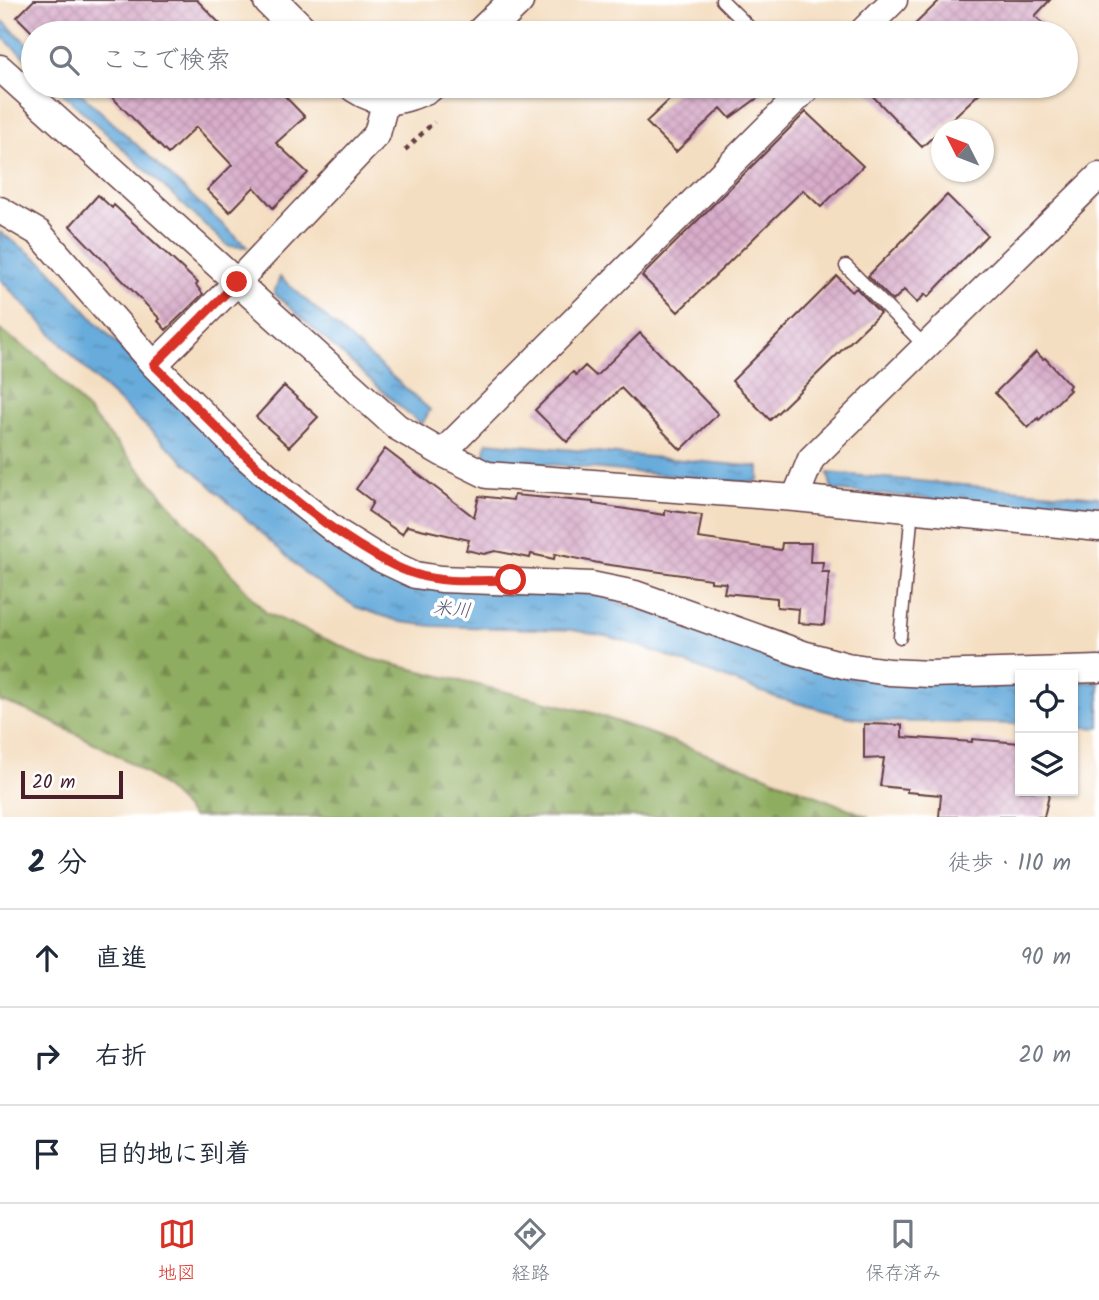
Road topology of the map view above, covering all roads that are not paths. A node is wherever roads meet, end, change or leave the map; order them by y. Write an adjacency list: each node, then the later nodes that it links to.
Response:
1 (270, 0): 5 (street)
2 (517, 0): 6 (street)
3 (722, 0): 7 (lane)
4 (894, 0): 8 (street)
5 (291, 21)
6 (495, 21)
7 (743, 21)
8 (873, 21)
9 (0, 68): 10 (street)
10 (21, 87)
11 (33, 98): 17 (street)
12 (372, 98): 17 (street)
13 (796, 98): 20 (street)
14 (1099, 176): 18 (street)
15 (0, 210): 19 (street)
16 (846, 266): 18 (lane)
17 (237, 282): 19 (street); 20 (street)
18 (925, 346): 21 (street)
19 (154, 365): 25 (street)
20 (442, 453): 21 (street)
21 (795, 498): 22 (street)
22 (912, 510): 23 (street); 24 (lane)
23 (1099, 528)
24 (900, 637)
25 (1099, 669)

